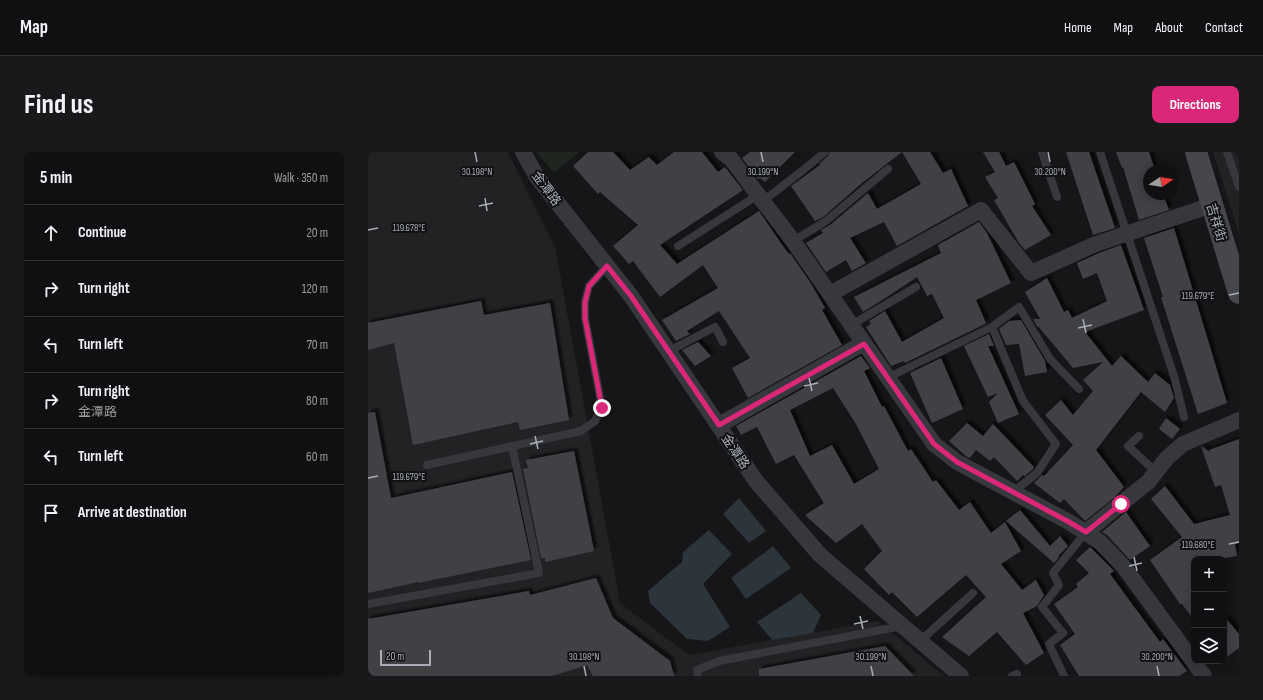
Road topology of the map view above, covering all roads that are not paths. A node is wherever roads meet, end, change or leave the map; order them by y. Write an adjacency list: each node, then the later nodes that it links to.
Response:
1 (523, 152): 16 (street, 金潭路)
2 (722, 152): 11 (street)
3 (825, 152): 11 (lane)
4 (1042, 152): 10 (lane)
5 (1100, 152): 13 (lane)
6 (1196, 152): 12 (street, 吉祥街)
7 (1227, 152): 9 (lane)
8 (888, 169): 14 (lane)
9 (1239, 187)
10 (1057, 197)
11 (761, 198): 14 (street); 15 (lane)
12 (1212, 205): 13 (street); 18 (street, 吉祥街)
13 (1127, 233): 19 (street); 27 (lane)
14 (793, 241): 19 (street)
15 (678, 246)
16 (607, 266): 24 (street, 金潭路); 31 (lane)
17 (916, 287): 20 (lane)
18 (1239, 293)
19 (830, 294): 20 (street)
20 (851, 325): 23 (street)
21 (992, 327): 25 (lane); 26 (lane); 34 (lane)
22 (723, 342): 24 (lane)
23 (864, 344): 25 (street); 29 (street)
24 (669, 351): 29 (street, 金潭路)
25 (887, 378): 34 (street)
26 (1079, 389)
27 (1184, 418)
28 (1239, 420): 33 (street)
29 (719, 425): 38 (street, 金潭路)
30 (1139, 436): 33 (lane)
31 (512, 446): 32 (lane); 37 (lane)
32 (427, 465)
33 (1156, 472): 35 (street)
34 (1014, 492): 35 (street)
35 (1086, 532): 42 (lane); 43 (street)
36 (973, 593): 39 (lane)
37 (368, 604)
38 (902, 626): 39 (street, 金潭路); 40 (lane)
39 (920, 641): 41 (street, 金潭路)
40 (698, 676)
41 (961, 676)
42 (1064, 676)
43 (1204, 676)

